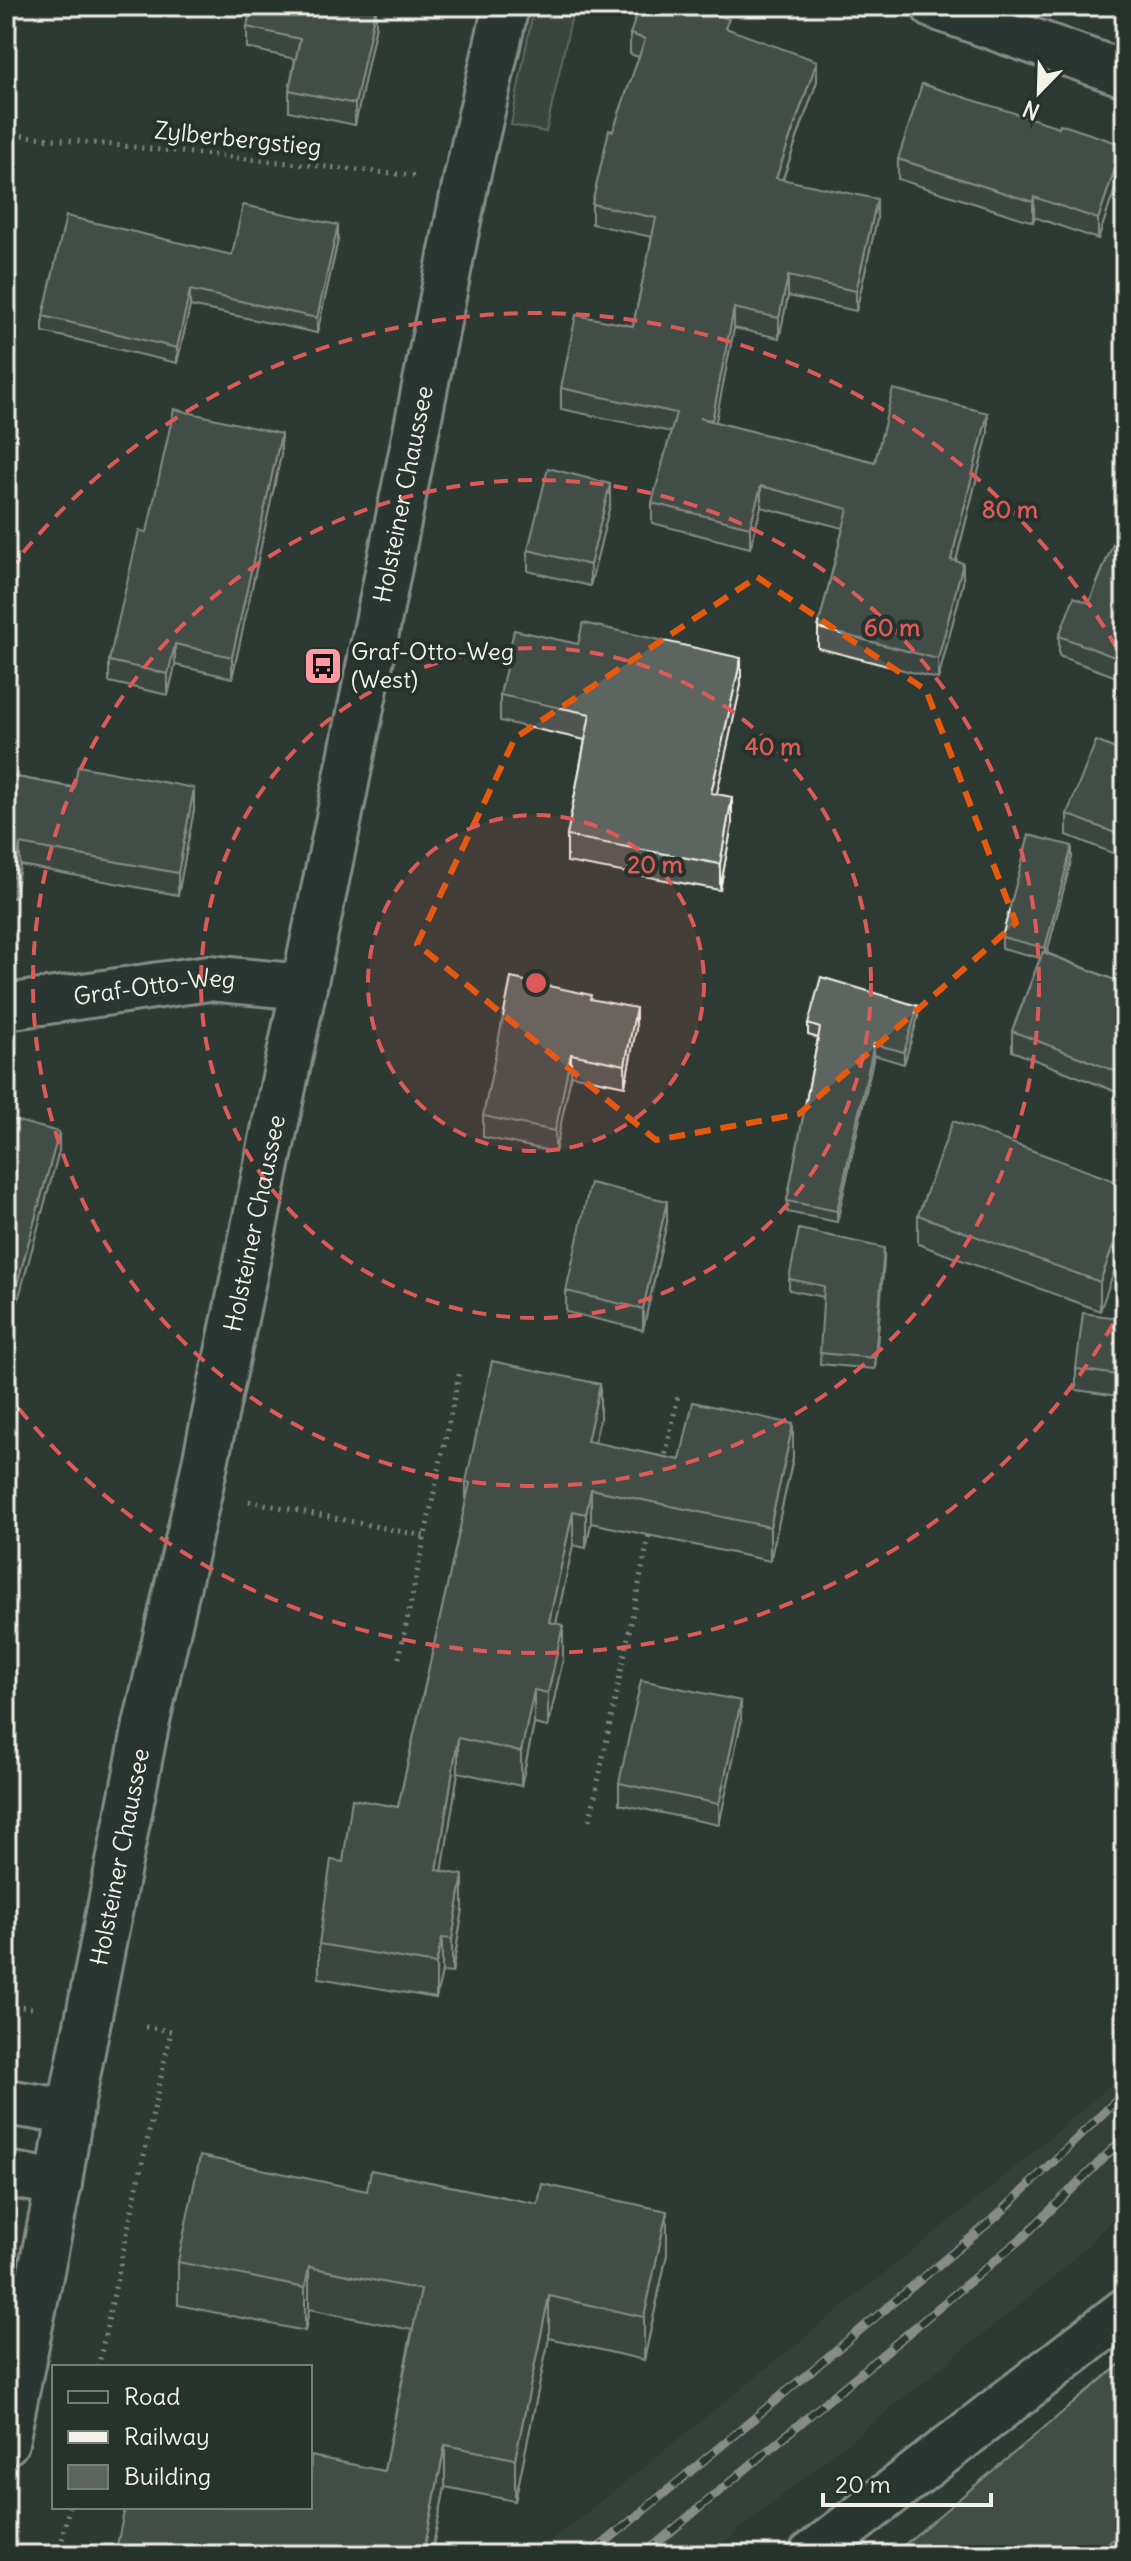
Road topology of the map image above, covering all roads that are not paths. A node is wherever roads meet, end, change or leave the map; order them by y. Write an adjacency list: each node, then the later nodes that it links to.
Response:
1 (506, 6): 4 (main road, Holsteiner Chaussee)
2 (934, 6): 3 (main road)
3 (1125, 74)
4 (303, 987): 5 (main road, Graf-Otto-Weg); 7 (main road, Holsteiner Chaussee)
5 (6, 1007)
6 (6, 2102): 7 (main road)
7 (70, 2112): 9 (main road, Holsteiner Chaussee)
8 (6, 2174): 9 (main road)
9 (59, 2183): 11 (main road, Holsteiner Chaussee)
10 (1125, 2311): 12 (main road)
11 (6, 2442)
12 (811, 2555)

